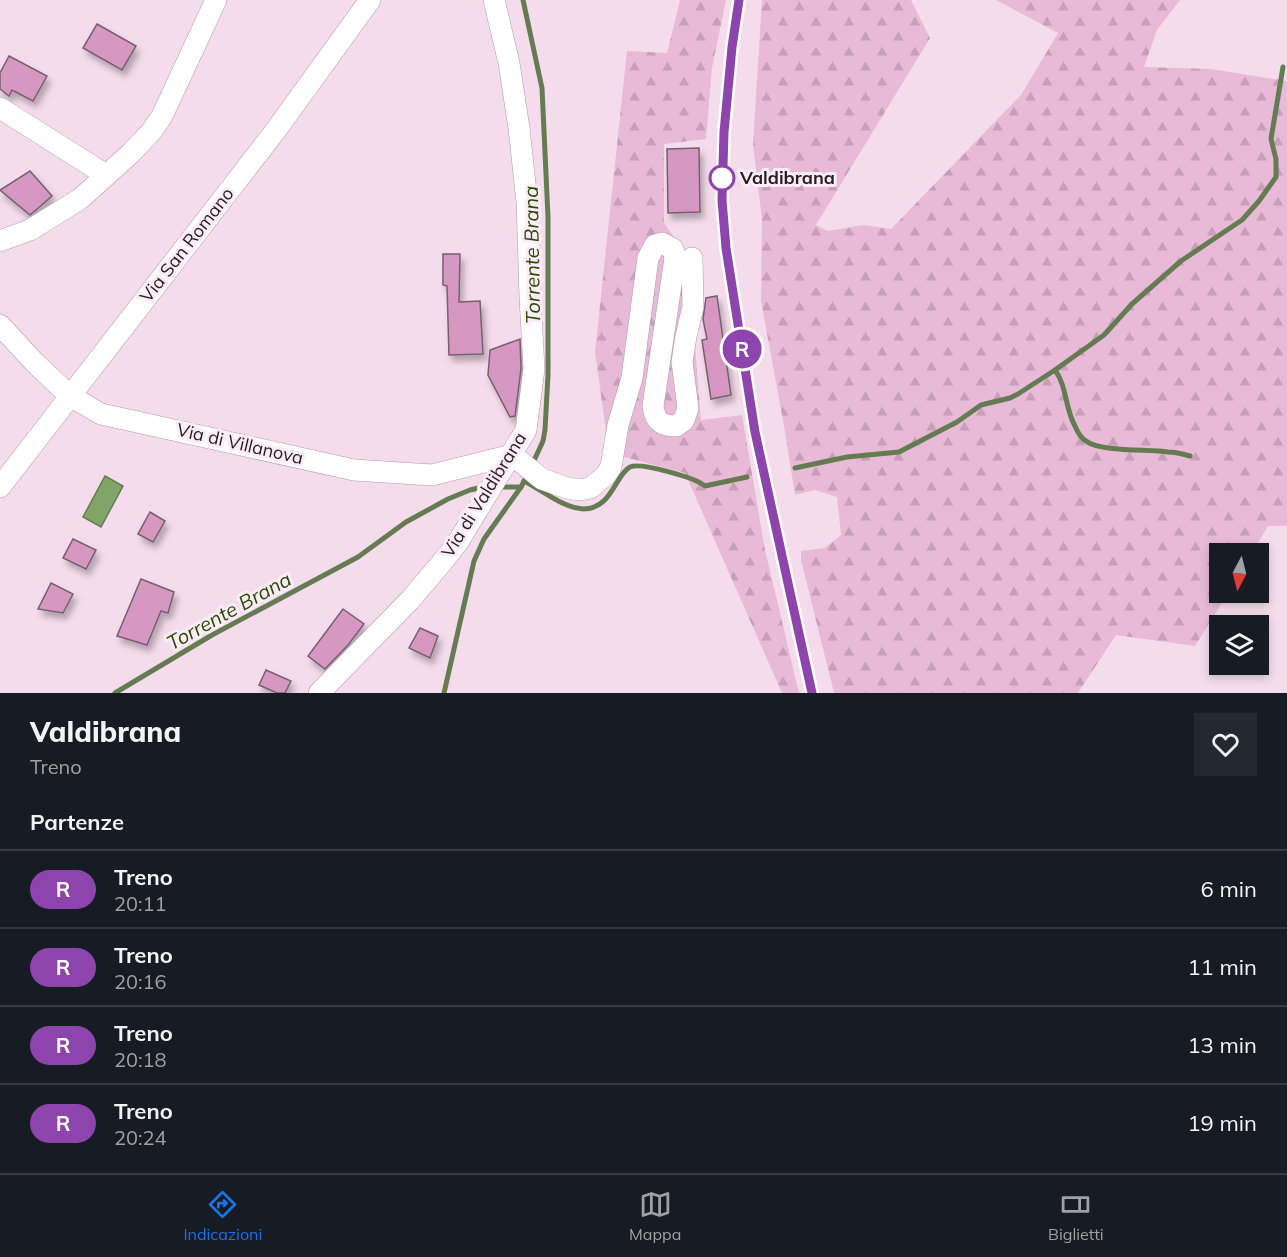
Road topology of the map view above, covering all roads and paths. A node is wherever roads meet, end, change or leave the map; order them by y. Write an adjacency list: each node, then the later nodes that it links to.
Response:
1 (216, 0): 5 (street)
2 (370, 0): 9 (street, Via San Romano)
3 (494, 0): 10 (street, Via di Valdibrana)
4 (0, 108): 5 (street)
5 (106, 175): 6 (street)
6 (0, 241)
7 (692, 258): 10 (street)
8 (0, 325): 9 (street, Via di Villanova)
9 (70, 396): 10 (street, Via di Villanova); 11 (street, Via San Romano)
10 (512, 455): 12 (street, Via di Valdibrana)
11 (0, 487)
12 (319, 693)

